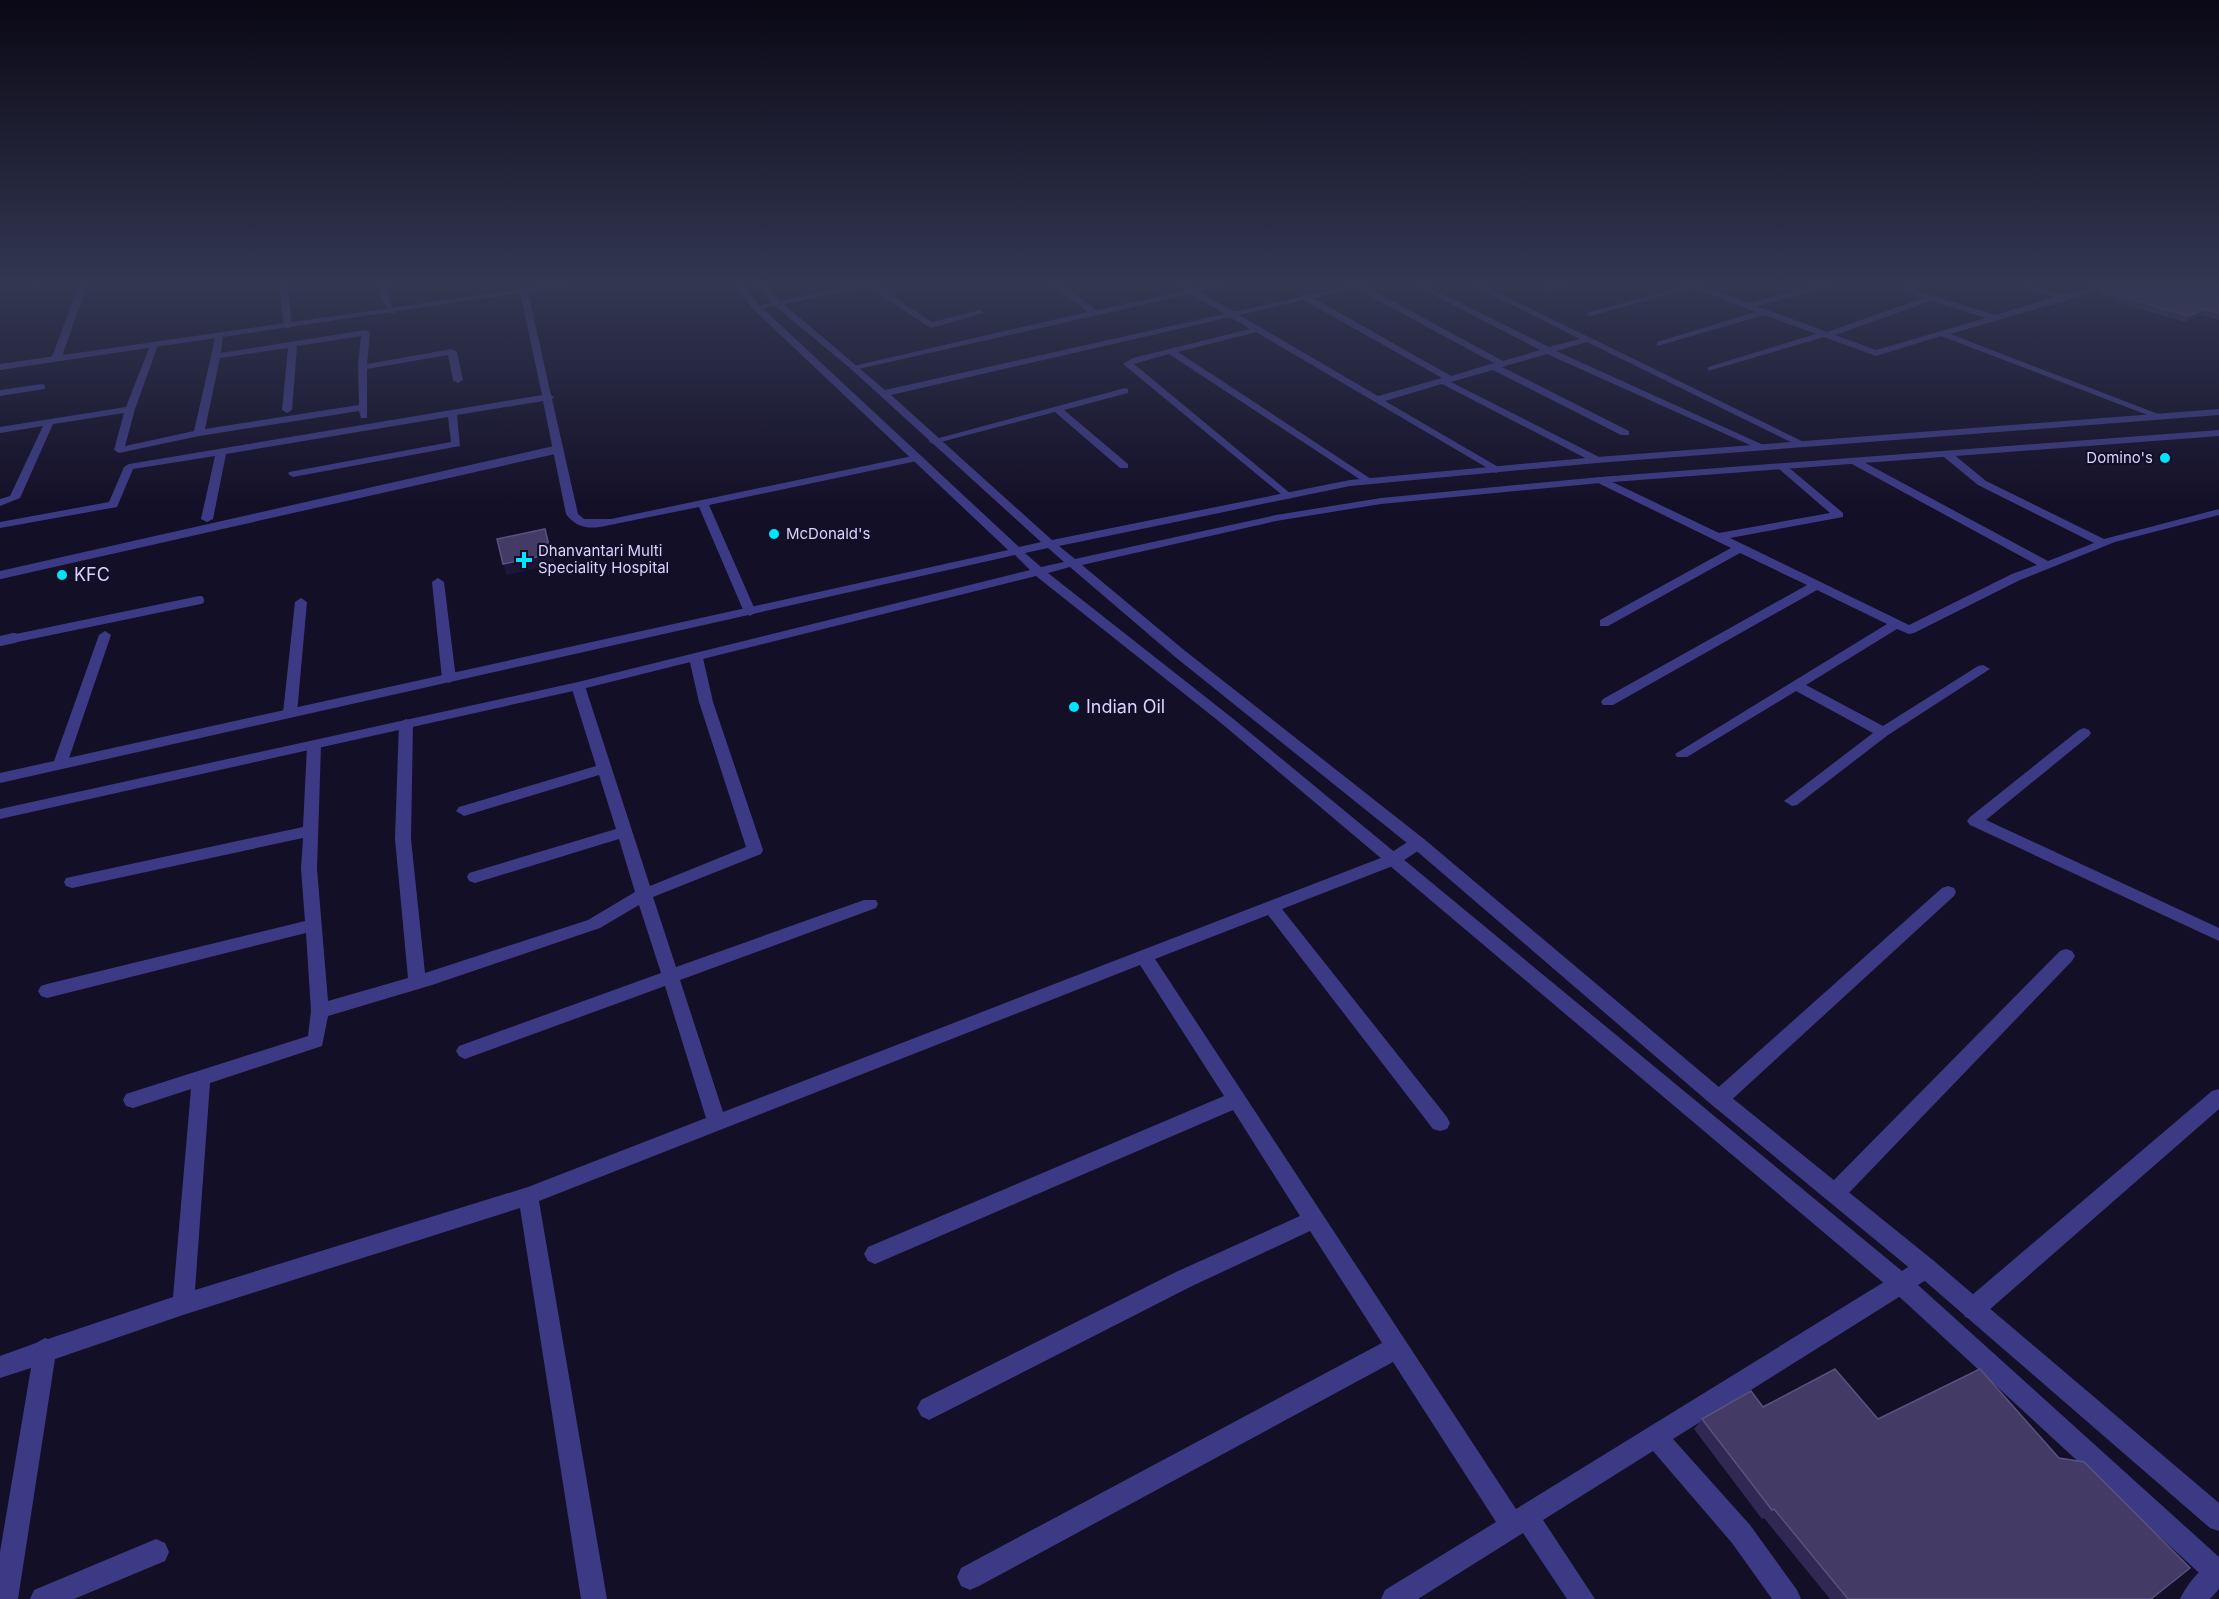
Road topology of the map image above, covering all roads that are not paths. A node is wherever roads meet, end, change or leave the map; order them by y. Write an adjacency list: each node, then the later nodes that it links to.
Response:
1 (66, 358): 23 (street)
2 (149, 358): 38 (street)
3 (216, 358): 47 (street)
4 (292, 358): 40 (street)
5 (361, 358): 26 (street)
6 (419, 358): 26 (street)
7 (453, 358): 29 (street)
8 (540, 358): 35 (street)
9 (810, 358): 56 (street)
10 (843, 358): 27 (street)
11 (896, 358): 27 (street)
12 (1039, 358): 34 (street)
13 (1151, 358): 65 (street)
14 (1180, 358): 64 (street)
15 (1303, 358): 36 (street)
16 (1408, 358): 30 (street)
17 (1485, 358): 24 (street)
18 (1525, 358): 24 (street)
19 (1564, 358): 52 (street)
20 (1626, 358): 51 (street)
21 (1748, 358): 28 (street)
22 (2005, 358): 43 (street)
23 (56, 359): 25 (street)
24 (1498, 365): 30 (street); 48 (street)
25 (0, 367)
26 (364, 367): 37 (street)
27 (854, 367): 34 (street)
28 (1711, 369)
29 (458, 380)
30 (1446, 380): 36 (street); 57 (street)
31 (42, 387): 33 (street)
32 (1125, 391): 39 (street)
33 (0, 393)
34 (882, 394): 50 (street)
35 (549, 397): 41 (street); 53 (street)
36 (1376, 400): 61 (street)
37 (364, 407): 45 (street); 47 (street)
38 (130, 409): 44 (street); 47 (street)
39 (1057, 409): 50 (street); 59 (street)
40 (287, 410)
41 (452, 412): 45 (street); 62 (street)
42 (2219, 412): 43 (street)
43 (2161, 417): 51 (street)
44 (50, 422): 46 (street); 66 (street)
45 (364, 426): 54 (street)
46 (0, 430)
47 (199, 433)
48 (1625, 433)
49 (2219, 433): 55 (street)
50 (933, 441): 73 (street)
51 (1805, 446): 52 (street)
52 (1765, 448): 57 (street)
53 (559, 450): 67 (street); 79 (lane)
54 (220, 451): 69 (street); 70 (street)
55 (1947, 455): 58 (street); 72 (street)
56 (917, 458): 67 (street); 75 (street)
57 (1598, 460): 61 (street)
58 (1854, 461): 60 (street); 77 (street)
59 (1124, 465)
60 (1783, 468): 63 (street); 71 (street)
61 (1496, 470): 64 (street)
62 (293, 474)
63 (1600, 480): 71 (street); 76 (street)
64 (1367, 481): 65 (street)
65 (1287, 496): 73 (street)
66 (0, 503)
67 (703, 503): 84 (street)
68 (2219, 512): 72 (street)
69 (207, 519)
70 (0, 525)
71 (1719, 537): 74 (street)
72 (2104, 543): 77 (street)
73 (1050, 544): 75 (street); 76 (street)
74 (1740, 548): 81 (street); 85 (street)
75 (1017, 552): 78 (street); 84 (street)
76 (1073, 563): 78 (street); 109 (street)
77 (2048, 565): 86 (street)
78 (1039, 572): 89 (street); 110 (street)
79 (0, 575)
80 (438, 582): 91 (street)
81 (1817, 585): 86 (street); 94 (street)
82 (200, 600): 88 (lane)
83 (301, 602): 95 (street)
84 (750, 612): 91 (street)
85 (1604, 622)
86 (1897, 624): 93 (street)
87 (105, 635): 101 (street)
88 (0, 642)
89 (696, 658): 92 (street); 114 (street)
90 (1983, 669): 97 (street)
91 (449, 679): 95 (street)
92 (578, 686): 96 (street); 102 (street)
93 (1796, 686): 97 (street); 100 (street)
94 (1608, 702)
95 (290, 713): 101 (street)
96 (406, 723): 99 (street); 122 (street)
97 (1883, 732): 104 (street)
98 (2085, 733): 118 (street)
99 (314, 746): 106 (street); 107 (street)
100 (1682, 754)
101 (60, 764): 103 (street)
102 (604, 769): 105 (street); 108 (street)
103 (0, 778)
104 (1792, 801)
105 (464, 811)
106 (0, 814)
107 (310, 831): 112 (street); 117 (street)
108 (624, 832): 111 (street); 114 (street)
109 (1418, 843): 110 (street); 128 (street)
110 (1392, 860): 116 (street); 138 (street)
111 (476, 876)
112 (72, 882)
113 (1948, 892): 128 (street)
114 (645, 894): 121 (street); 122 (street)
115 (870, 904): 121 (street)
116 (1272, 908): 120 (street); 132 (street)
117 (313, 925): 123 (street); 124 (street)
118 (2219, 935)
119 (2066, 956): 133 (street)
120 (1145, 958): 130 (street); 131 (street)
121 (671, 978): 125 (street); 131 (street)
122 (417, 982): 124 (street)
123 (46, 991)
124 (320, 1011): 126 (street)
125 (465, 1051)
126 (201, 1078): 129 (street); 139 (street)
127 (2219, 1096): 140 (street)
128 (1719, 1099): 133 (street)
129 (133, 1100)
130 (1235, 1100): 135 (street); 136 (street)
131 (717, 1123): 134 (street)
132 (1440, 1123)
133 (1836, 1192): 137 (street)
134 (528, 1196): 139 (street); 153 (street)
135 (1313, 1220): 141 (street); 144 (street)
136 (875, 1254)
137 (1926, 1268): 138 (street); 140 (street)
138 (1900, 1283): 145 (street); 149 (street)
139 (183, 1304): 142 (street)
140 (1973, 1308): 146 (street)
141 (1396, 1348): 147 (street); 150 (street)
142 (45, 1349): 143 (street); 151 (street)
143 (0, 1367)
144 (929, 1408)
145 (1655, 1436): 147 (street); 156 (street)
146 (2218, 1516)
147 (1519, 1521): 154 (street); 155 (street)
148 (156, 1552): 152 (street)
149 (2218, 1573): 157 (street)
150 (969, 1577)
151 (5, 1599)
152 (43, 1599)
153 (594, 1599)
154 (1394, 1599)
155 (1582, 1599)
156 (1788, 1599)
157 (2193, 1599)

